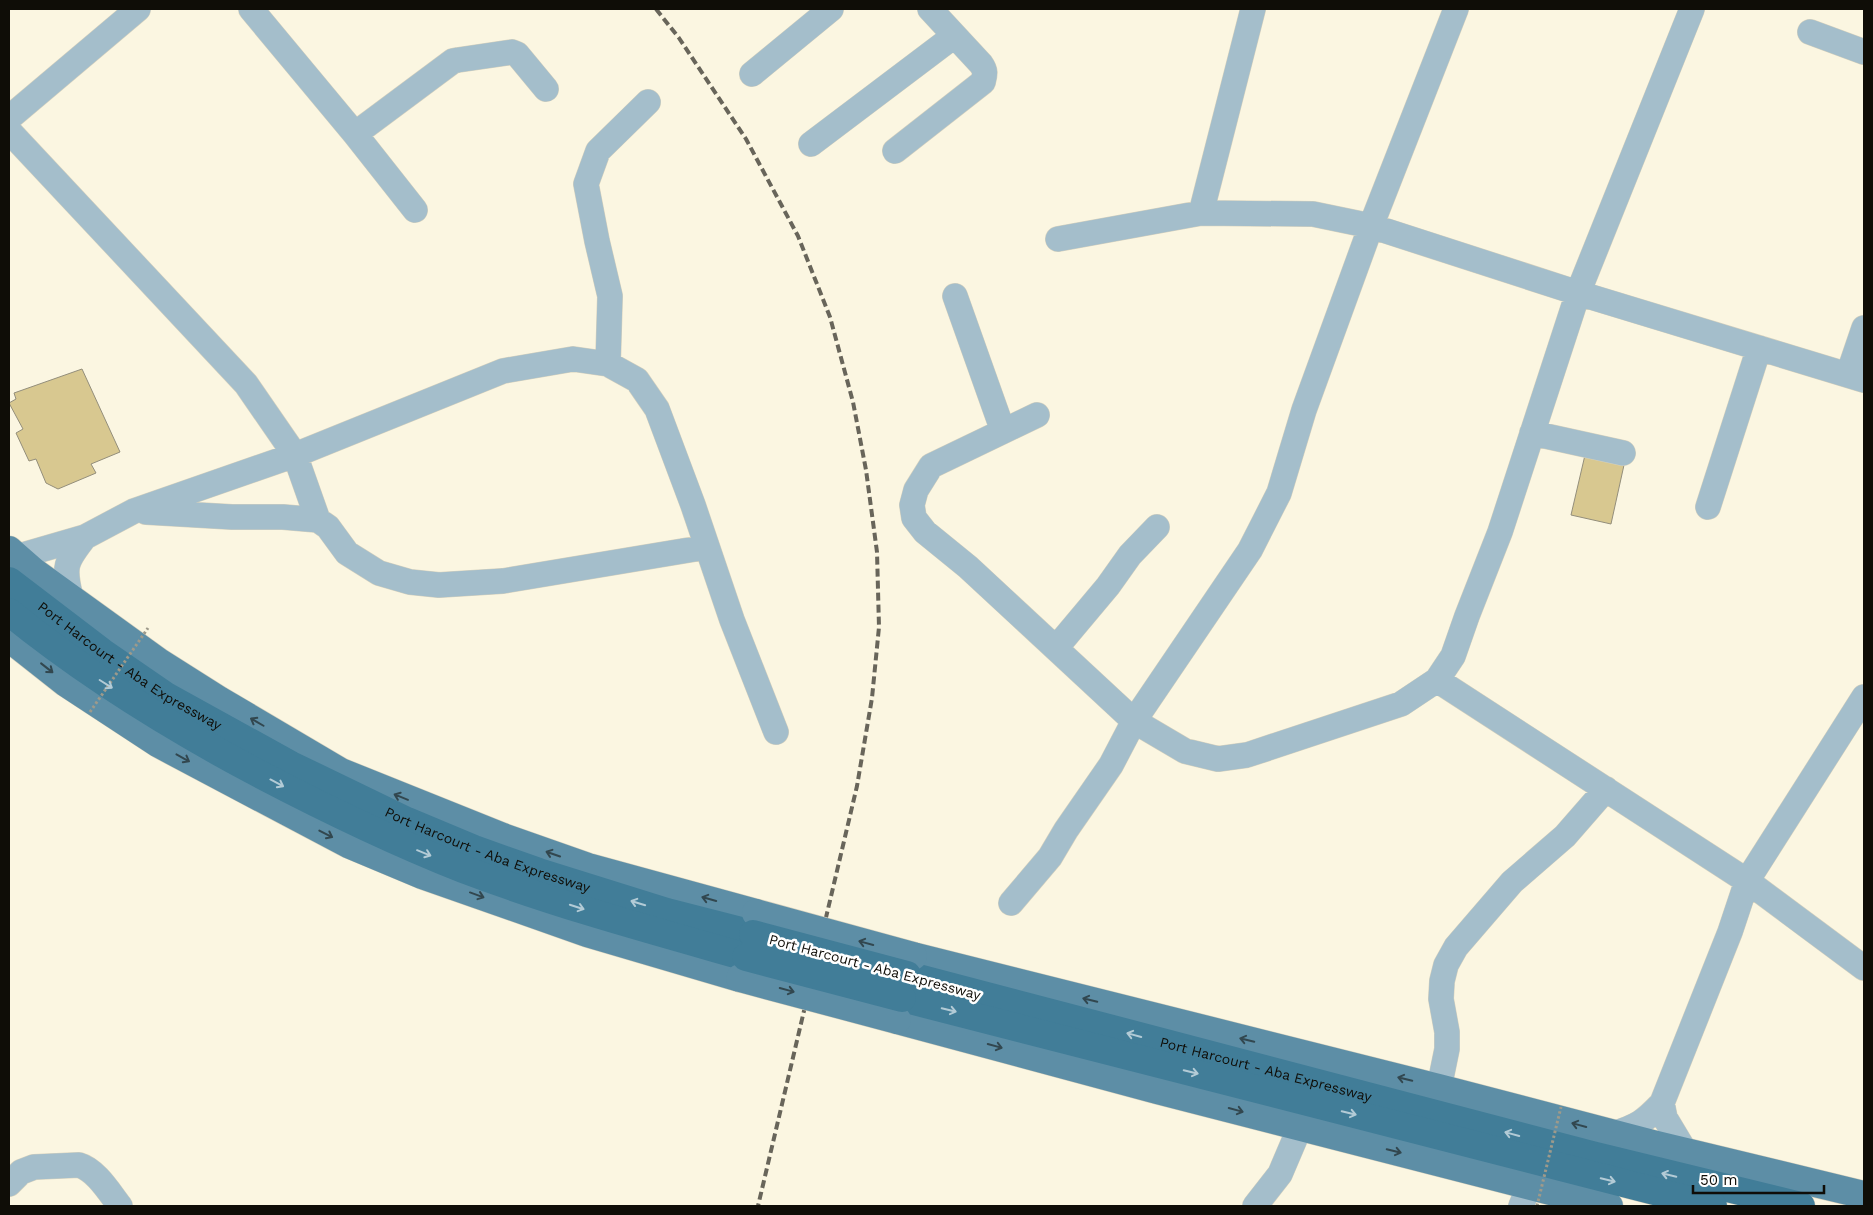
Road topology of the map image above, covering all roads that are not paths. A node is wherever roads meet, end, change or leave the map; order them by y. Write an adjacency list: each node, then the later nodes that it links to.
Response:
1 (138, 9): 14 (street)
2 (251, 9): 16 (street)
3 (831, 9): 11 (street)
4 (930, 9): 9 (street)
5 (1253, 9): 20 (street)
6 (1456, 9): 21 (street)
7 (1692, 9): 23 (street)
8 (1810, 32): 10 (street)
9 (954, 36): 17 (street); 18 (street)
10 (1864, 52)
11 (752, 74)
12 (546, 89): 16 (street)
13 (648, 102): 27 (street)
14 (9, 118)
15 (9, 131): 33 (street)
16 (356, 134): 19 (street)
17 (811, 144)
18 (895, 151)
19 (415, 210)
20 (1201, 213): 21 (street); 22 (street)
21 (1371, 226): 23 (street); 46 (street)
22 (1058, 239)
23 (1578, 293): 26 (street); 31 (street)
24 (955, 296): 30 (street)
25 (1864, 328): 28 (street)
26 (1759, 348): 28 (street); 34 (street)
27 (608, 364): 33 (street); 39 (street)
28 (1856, 377)
29 (1036, 415): 30 (street)
30 (1003, 431): 43 (street)
31 (1532, 433): 32 (street); 44 (street)
32 (1623, 453)
33 (295, 456): 35 (street); 36 (street)
34 (1708, 507)
35 (134, 512): 36 (street); 38 (street)
36 (318, 520): 39 (street)
37 (1157, 527): 43 (street)
38 (84, 537): 40 (street); 41 (street)
39 (707, 547): 47 (street)
40 (11, 563): 41 (main road); 42 (highway, Port Harcourt - Aba Expressway)
41 (71, 598): 51 (main road, one-way to 41)
42 (19, 620): 51 (highway, Port Harcourt - Aba Expressway)
43 (1056, 648): 46 (street)
44 (1438, 680): 46 (street); 48 (street)
45 (1864, 697): 49 (street)
46 (1134, 721): 50 (street)
47 (776, 732)
48 (1606, 790): 49 (street); 54 (street)
49 (1747, 881): 52 (street); 55 (street)
50 (1011, 903)
51 (749, 946): 53 (highway, Port Harcourt - Aba Expressway, bridge); 53 (main road, one-way to 51, bridge)
52 (1864, 968)
53 (905, 987): 54 (main road, one-way to 53); 56 (main road, one-way to 56); 65 (highway, Port Harcourt - Aba Expressway, one-way to 65); 66 (highway, Port Harcourt - Aba Expressway, one-way to 53)
54 (1439, 1088): 57 (main road, one-way to 54)
55 (1662, 1103): 57 (street); 58 (street)
56 (1300, 1127): 61 (main road, one-way to 61); 63 (street)
57 (1612, 1134): 58 (main road)
58 (1686, 1153): 60 (main road)
59 (9, 1184): 62 (street)
60 (1864, 1196)
61 (1529, 1199): 64 (main road)
62 (120, 1206)
63 (1255, 1206)
64 (1609, 1206)
65 (1713, 1206)
66 (1801, 1206)

